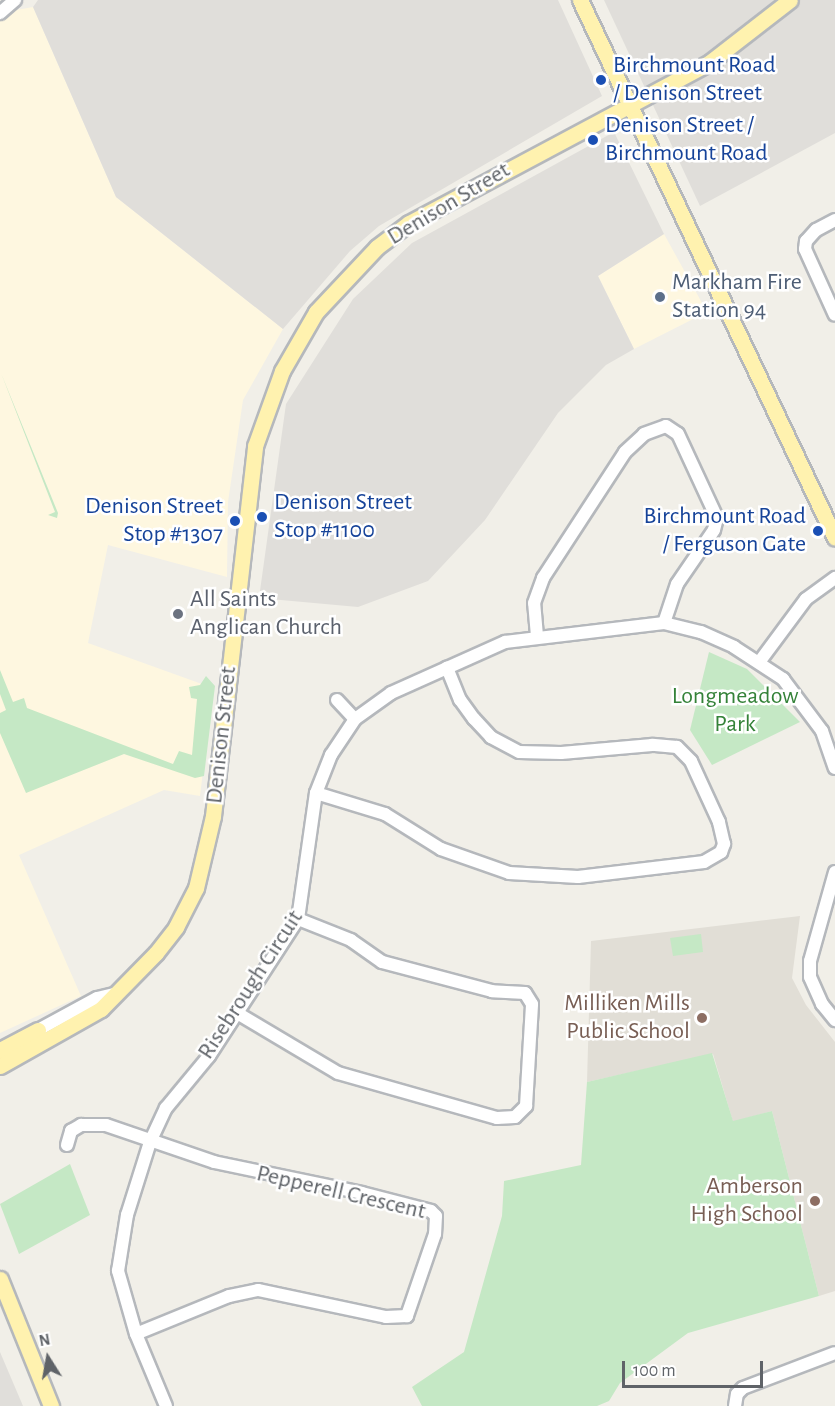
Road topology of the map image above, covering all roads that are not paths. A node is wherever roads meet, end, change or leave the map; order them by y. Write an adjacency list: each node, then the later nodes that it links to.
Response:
1 (15, 0): 4 (street)
2 (580, 0): 5 (main road)
3 (790, 0): 5 (main road, Denison Street)
4 (0, 13)
5 (633, 105): 8 (main road); 20 (main road, Denison Street)
6 (835, 220): 7 (street)
7 (835, 315)
8 (835, 538)
9 (835, 578): 12 (street)
10 (664, 623): 11 (street, Risebrough Circuit); 11 (street); 12 (street, Risebrough Circuit)
11 (537, 636): 13 (street, Risebrough Circuit)
12 (760, 661): 16 (street, Risebrough Circuit)
13 (447, 668): 15 (street, Risebrough Circuit); 17 (street)
14 (336, 700): 15 (street)
15 (355, 719): 17 (street, Risebrough Circuit)
16 (835, 768)
17 (316, 792): 19 (street, Risebrough Circuit)
18 (835, 872): 22 (street)
19 (298, 919): 21 (street, Risebrough Circuit); 21 (street)
20 (114, 994): 23 (street, Denison Street); 25 (main road, Denison Street)
21 (237, 1013): 26 (street, Risebrough Circuit)
22 (835, 1020)
23 (38, 1030): 24 (main road, Denison Street)
24 (0, 1050)
25 (0, 1066)
26 (150, 1142): 27 (street); 29 (street, Risebrough Circuit); 29 (street, Pepperell Crescent)
27 (67, 1145)
28 (0, 1279): 31 (main road)
29 (136, 1334): 32 (street, Risebrough Circuit)
30 (835, 1353): 33 (street)
31 (51, 1406)
32 (166, 1406)
33 (735, 1406)

